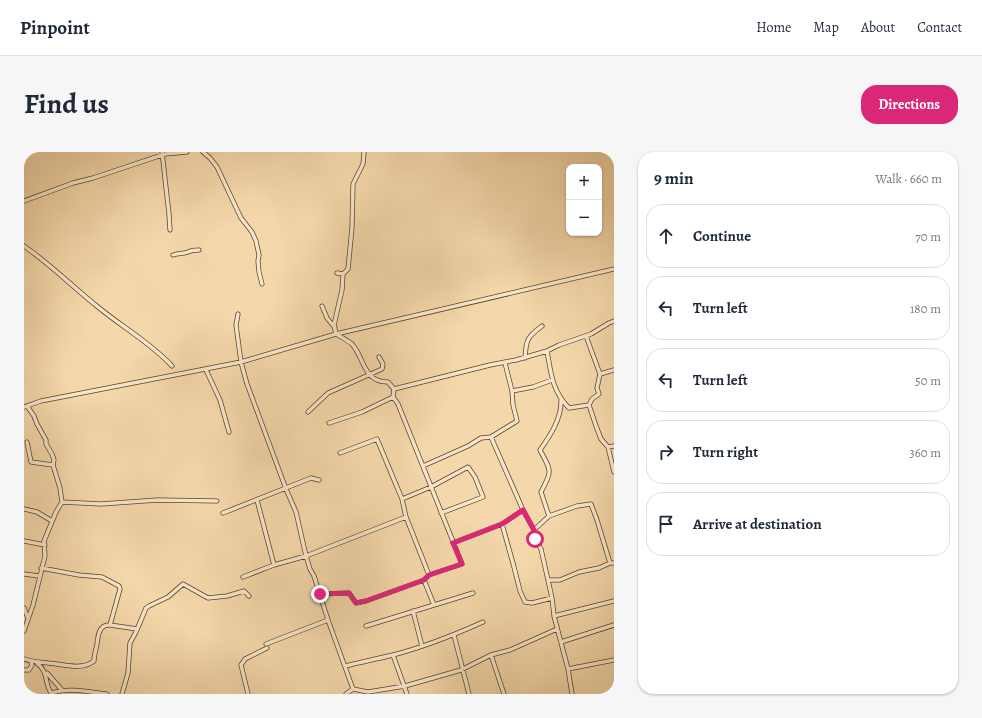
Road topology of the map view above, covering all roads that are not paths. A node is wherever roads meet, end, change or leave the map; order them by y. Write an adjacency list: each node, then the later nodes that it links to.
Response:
1 (187, 152): 4 (street)
2 (203, 152): 13 (street)
3 (364, 152): 12 (street)
4 (162, 153): 5 (street); 6 (street)
5 (24, 201)
6 (170, 230)
7 (24, 246): 26 (street)
8 (199, 250): 9 (street)
9 (173, 255)
10 (614, 269): 19 (street)
11 (337, 273): 12 (street)
12 (343, 274): 18 (street)
13 (262, 284)
14 (322, 306): 18 (street)
15 (238, 314): 24 (street)
16 (614, 321): 20 (street)
17 (542, 326): 23 (street)
18 (335, 329): 19 (street)
19 (336, 334): 24 (street); 29 (street)
20 (586, 336): 21 (street); 30 (street)
21 (547, 351): 23 (street); 31 (street)
22 (380, 357): 29 (street)
23 (525, 358): 25 (street)
24 (240, 362): 27 (street); 51 (street)
25 (505, 363): 32 (street); 33 (street)
26 (172, 366)
27 (206, 370): 37 (street); 40 (street)
28 (614, 370): 30 (street)
29 (368, 374): 32 (street); 38 (street)
30 (600, 374): 36 (street)
31 (552, 380): 33 (street); 35 (street)
32 (394, 389): 34 (street)
33 (512, 390): 41 (street)
34 (393, 396): 39 (street); 47 (street)
35 (561, 400): 36 (street); 60 (street)
36 (589, 405): 44 (street)
37 (25, 406): 46 (street)
38 (308, 412)
39 (329, 423)
40 (229, 432)
41 (491, 437): 47 (street); 57 (street)
42 (27, 442): 46 (street)
43 (614, 446): 44 (street)
44 (608, 447): 48 (street)
45 (340, 453): 52 (street)
46 (53, 465): 55 (street)
47 (423, 466): 50 (street)
48 (614, 472)
49 (319, 480): 51 (street)
50 (431, 487): 52 (street); 59 (street); 59 (street)
51 (286, 489): 53 (street); 68 (street)
52 (402, 499): 61 (street)
53 (257, 500): 58 (street); 70 (street)
54 (217, 501): 55 (street)
55 (62, 502): 62 (street)
56 (24, 509): 62 (street)
57 (523, 510): 63 (street); 64 (street)
58 (223, 513)
59 (441, 513): 66 (street)
60 (549, 516): 64 (street); 69 (street)
61 (406, 517): 68 (street); 73 (street)
62 (52, 521): 67 (street)
63 (502, 524): 66 (street); 81 (street)
64 (534, 530): 77 (street)
65 (24, 541): 67 (street)
66 (453, 543): 73 (street)
67 (44, 545): 71 (street)
68 (306, 556): 70 (street); 79 (street)
69 (612, 563): 77 (street)
70 (274, 565): 75 (street)
71 (41, 568): 74 (street); 91 (street)
72 (24, 574): 74 (street)
73 (429, 575): 76 (street)
74 (39, 576): 83 (street)
75 (243, 577)
76 (424, 580): 79 (street); 84 (street)
77 (548, 580): 81 (street)
78 (473, 593): 84 (street)
79 (320, 594): 89 (street)
80 (249, 596): 94 (street)
81 (552, 598): 87 (street)
82 (614, 601): 87 (street)
83 (33, 605): 85 (street); 88 (street)
84 (434, 605): 86 (street)
85 (24, 608): 88 (street)
86 (413, 612): 93 (street); 99 (street)
87 (554, 616): 95 (street)
88 (28, 618): 96 (street)
89 (328, 620): 106 (street); 120 (street)
90 (483, 622): 97 (street)
91 (110, 625): 94 (street); 105 (street)
92 (614, 625): 98 (street)
93 (366, 626)
94 (137, 629): 119 (street)
95 (557, 629): 98 (street); 101 (street)
96 (24, 631)
97 (454, 636): 99 (street); 109 (street)
98 (561, 642): 107 (street)
99 (422, 646): 100 (street)
100 (393, 655): 106 (street); 111 (street)
101 (491, 655): 109 (street); 124 (street)
102 (24, 658): 104 (street)
103 (614, 660): 107 (street)
104 (31, 661): 105 (street); 108 (street)
105 (36, 663): 110 (street)
106 (345, 666): 112 (street)
107 (568, 669): 125 (street)
108 (24, 670)
109 (461, 670): 111 (street); 123 (street)
110 (46, 674): 113 (street); 115 (street)
111 (405, 686): 117 (street); 122 (street)
112 (353, 689): 117 (street); 121 (street)
113 (62, 690): 114 (street); 115 (street)
114 (70, 692): 116 (street)
115 (51, 693)
116 (96, 693): 118 (street)
117 (368, 693)
118 (107, 694)
119 (122, 694)
120 (248, 694)
121 (346, 694)
122 (407, 694)
123 (469, 694)
124 (504, 694)
125 (572, 694)

